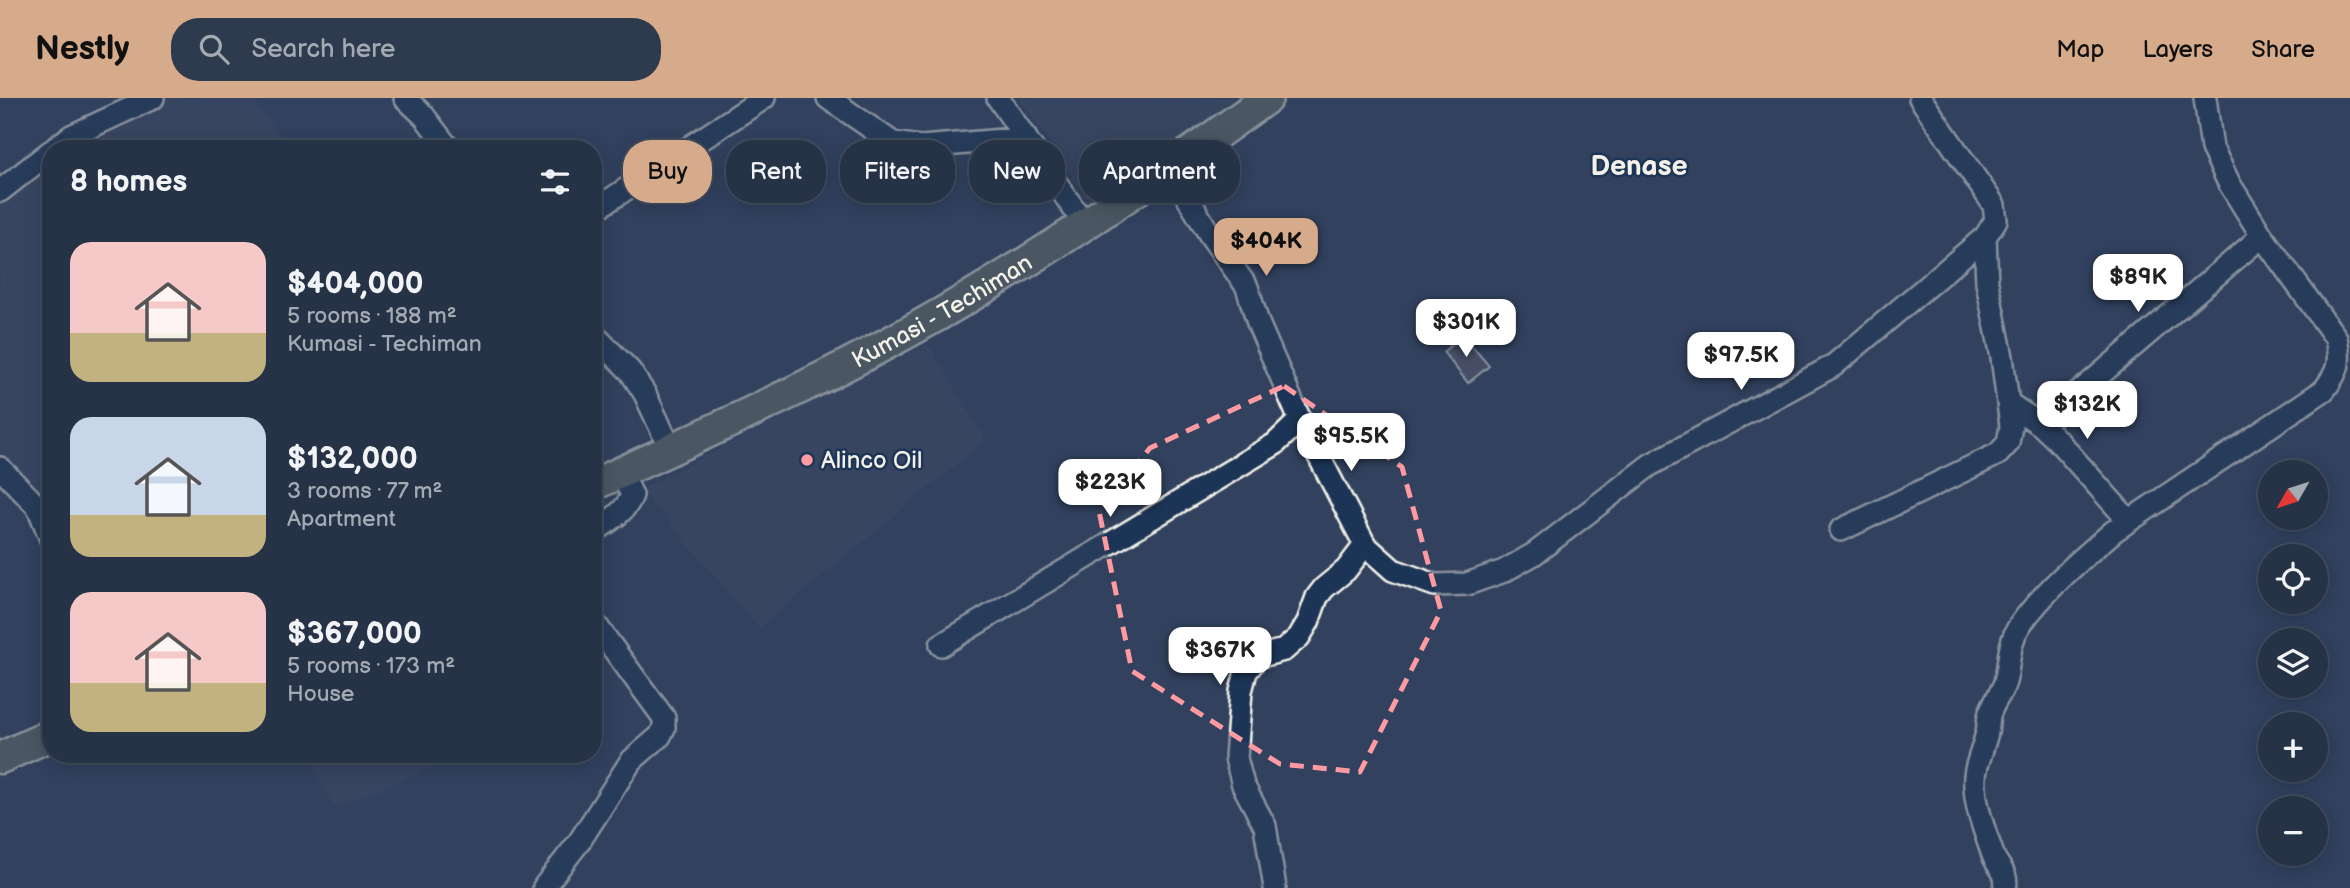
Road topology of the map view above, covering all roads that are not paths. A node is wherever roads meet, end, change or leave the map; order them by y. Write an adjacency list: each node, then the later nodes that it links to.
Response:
1 (153, 98): 10 (street)
2 (405, 98): 11 (street)
3 (764, 98): 17 (street)
4 (828, 98): 9 (street)
5 (998, 98): 9 (street)
6 (1267, 98): 12 (highway, Kumasi - Techiman)
7 (1920, 98): 20 (street)
8 (2205, 98): 19 (street)
9 (1026, 138): 18 (street)
10 (66, 140)
11 (442, 140)
12 (1209, 140)
13 (42, 158): 14 (street)
14 (0, 191)
15 (1118, 203): 18 (highway, Kumasi - Techiman)
16 (1191, 203): 23 (street)
17 (602, 205)
18 (1085, 225): 25 (highway, Kumasi - Techiman)
19 (2262, 236): 24 (street); 30 (street)
20 (1984, 237): 22 (street); 33 (street)
21 (602, 343): 25 (street)
22 (2008, 403): 24 (street); 32 (street)
23 (1300, 420): 33 (street); 35 (street)
24 (2042, 425): 30 (street)
25 (671, 450): 27 (highway, Kumasi - Techiman)
26 (0, 468): 29 (street)
27 (621, 472): 28 (highway, Kumasi - Techiman); 31 (street)
28 (602, 481)
29 (42, 518)
30 (2129, 521): 40 (street)
31 (602, 526)
32 (1841, 530)
33 (1365, 545): 39 (street)
34 (602, 633): 38 (street)
35 (941, 645)
36 (42, 738): 37 (highway)
37 (0, 758)
38 (545, 888)
39 (1275, 888)
40 (2005, 888)

